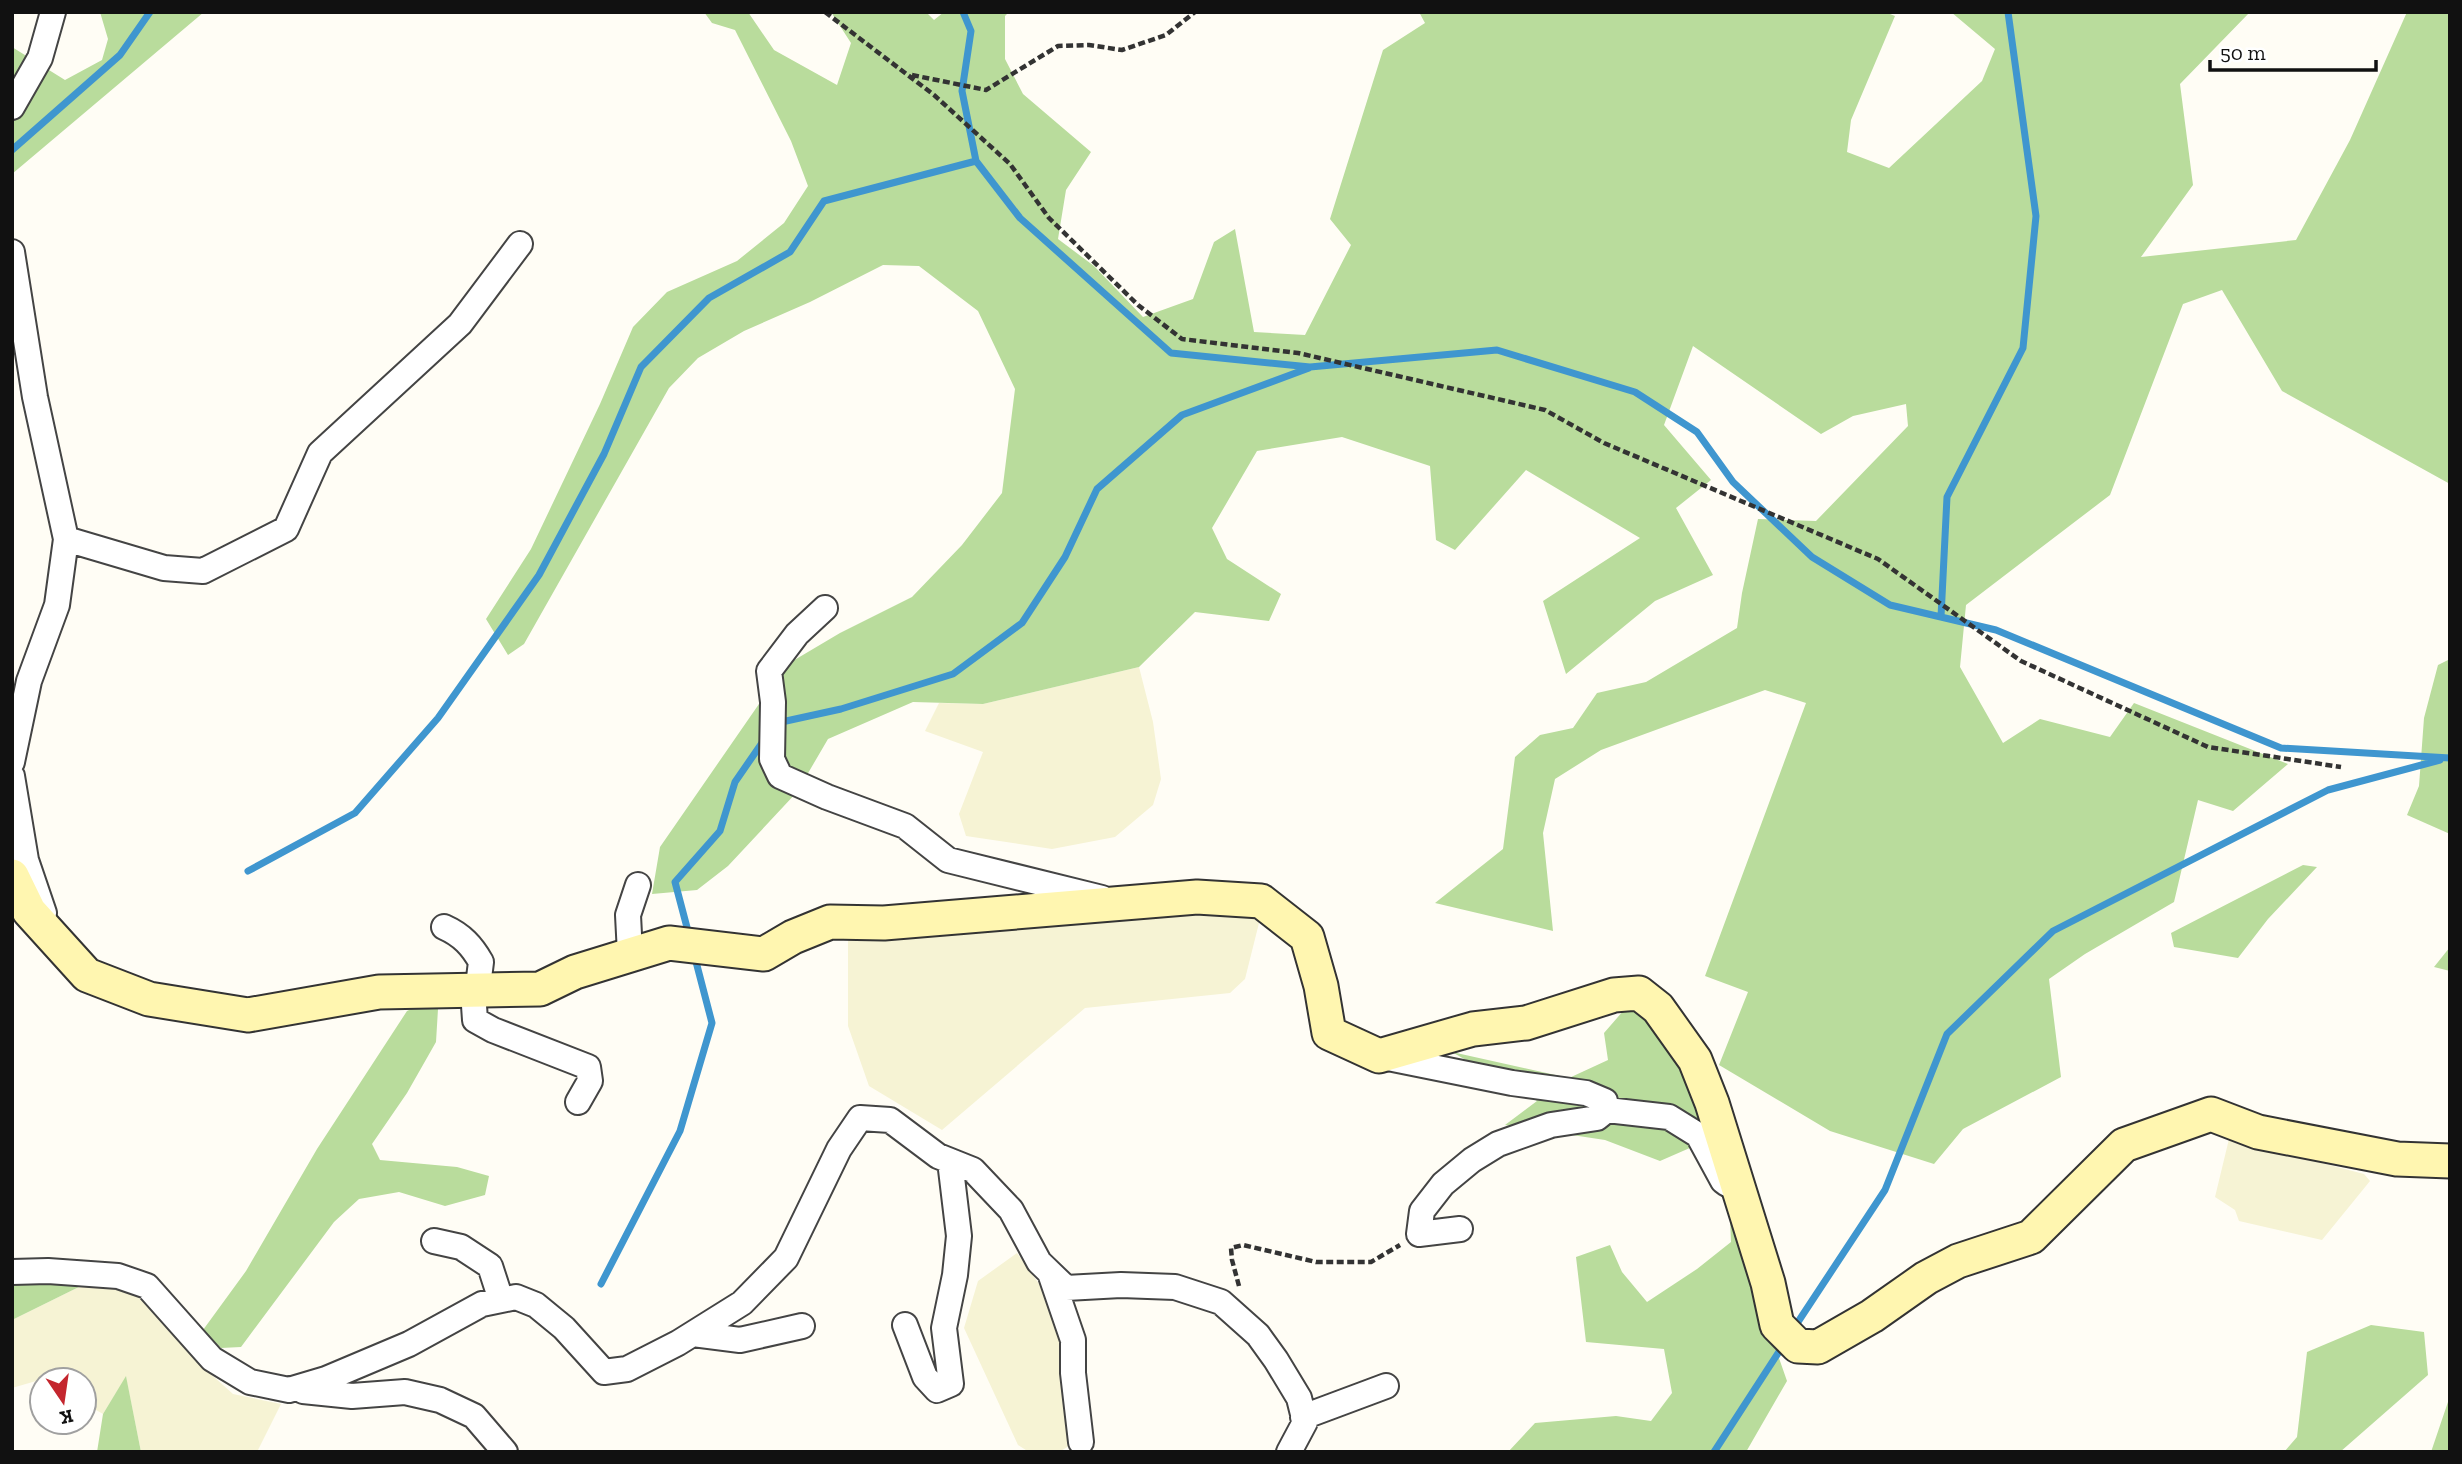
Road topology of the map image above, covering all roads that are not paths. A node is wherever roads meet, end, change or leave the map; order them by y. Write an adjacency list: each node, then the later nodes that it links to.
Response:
1 (52, 12): 2 (street)
2 (12, 107)
3 (520, 244): 5 (street)
4 (12, 252): 5 (street)
5 (66, 539): 7 (street)
6 (825, 608): 11 (street)
7 (12, 762)
8 (12, 776): 13 (street)
9 (12, 876): 13 (street)
10 (638, 885): 14 (street)
11 (1123, 903): 14 (street); 16 (street)
12 (444, 927): 15 (street)
13 (52, 936): 15 (street)
14 (630, 954): 15 (street)
15 (473, 991): 17 (street)
16 (1379, 1056): 18 (street); 21 (street)
17 (578, 1102)
18 (1607, 1110): 21 (street); 22 (street)
19 (950, 1161): 25 (street); 27 (street); 29 (street)
20 (2450, 1161): 21 (street)
21 (1739, 1192)
22 (1460, 1229)
23 (434, 1241): 26 (street)
24 (12, 1272): 31 (street)
25 (1049, 1272): 32 (street); 33 (street)
26 (501, 1300): 29 (street); 31 (street)
27 (905, 1325)
28 (802, 1326): 29 (street)
29 (693, 1334)
30 (1386, 1386): 32 (street)
31 (289, 1390): 34 (street)
32 (1304, 1417): 35 (street)
33 (1081, 1442)
34 (505, 1452)
35 (1289, 1452)

